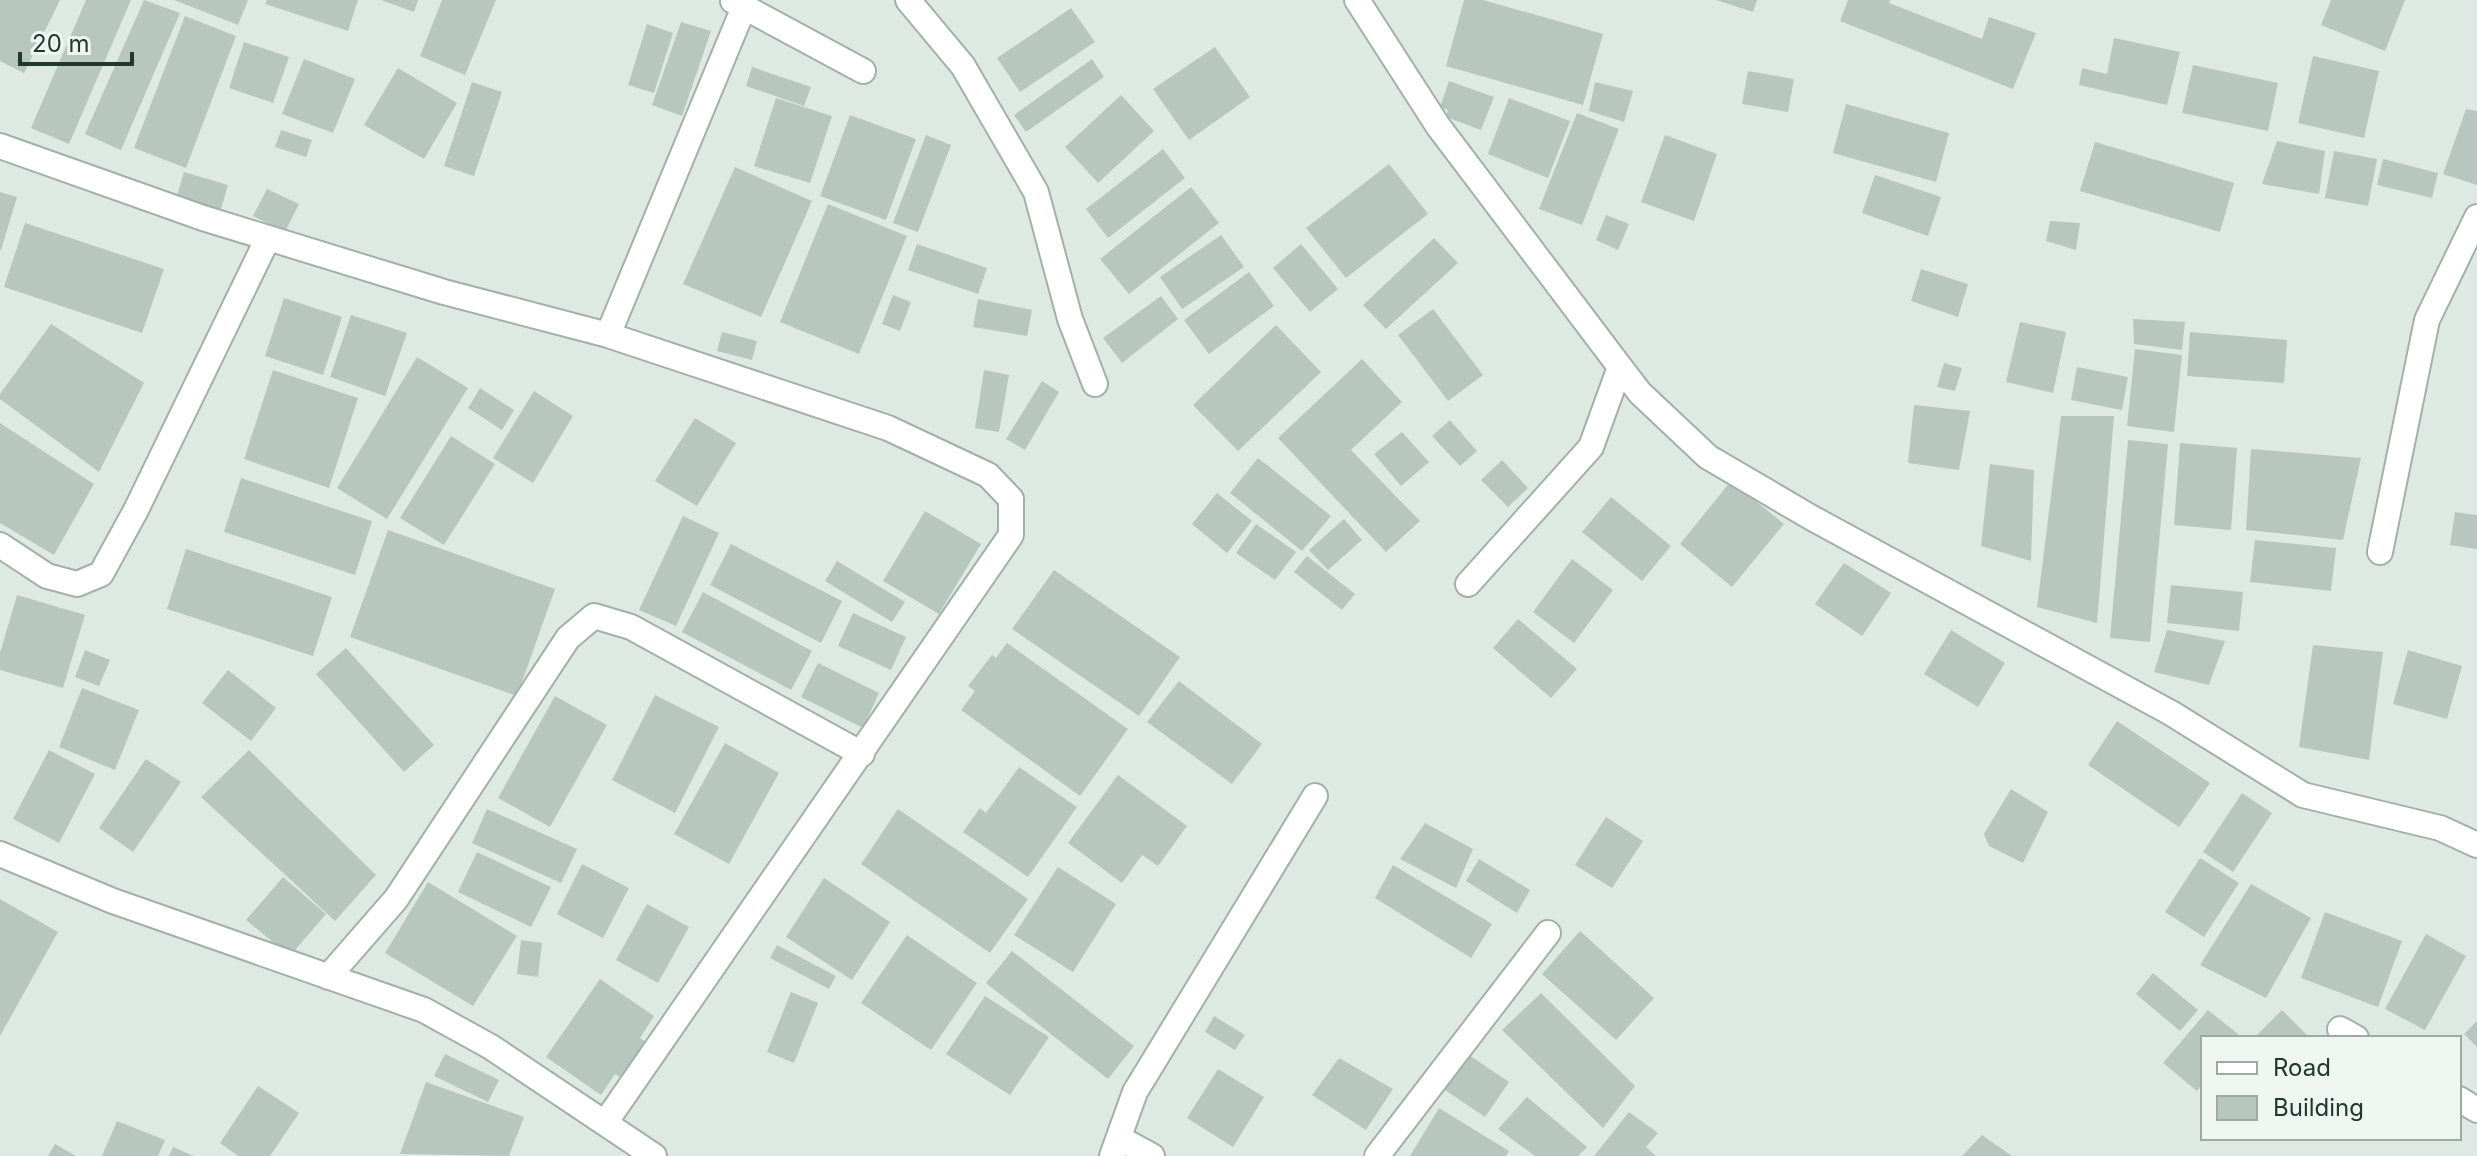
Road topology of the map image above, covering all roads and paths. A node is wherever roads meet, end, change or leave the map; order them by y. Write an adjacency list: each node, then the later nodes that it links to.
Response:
1 (908, 0): 10 (street)
2 (1357, 0): 9 (street)
3 (737, 4): 4 (street); 8 (street)
4 (863, 71)
5 (0, 146): 7 (street)
6 (2477, 217): 12 (street)
7 (268, 238): 8 (street); 11 (street)
8 (608, 335): 14 (street)
9 (1620, 367): 13 (street); 16 (street)
10 (1095, 384)
11 (0, 545)
12 (2380, 552)
13 (1468, 584)
14 (862, 754): 19 (street); 20 (street)
15 (1315, 796): 21 (street)
16 (2477, 845)
17 (0, 854): 19 (street)
18 (1548, 933): 24 (street)
19 (328, 977): 20 (street)
20 (605, 1123): 22 (street)
21 (1115, 1147): 23 (street)
22 (654, 1156)
23 (1152, 1156)
24 (1377, 1156)

